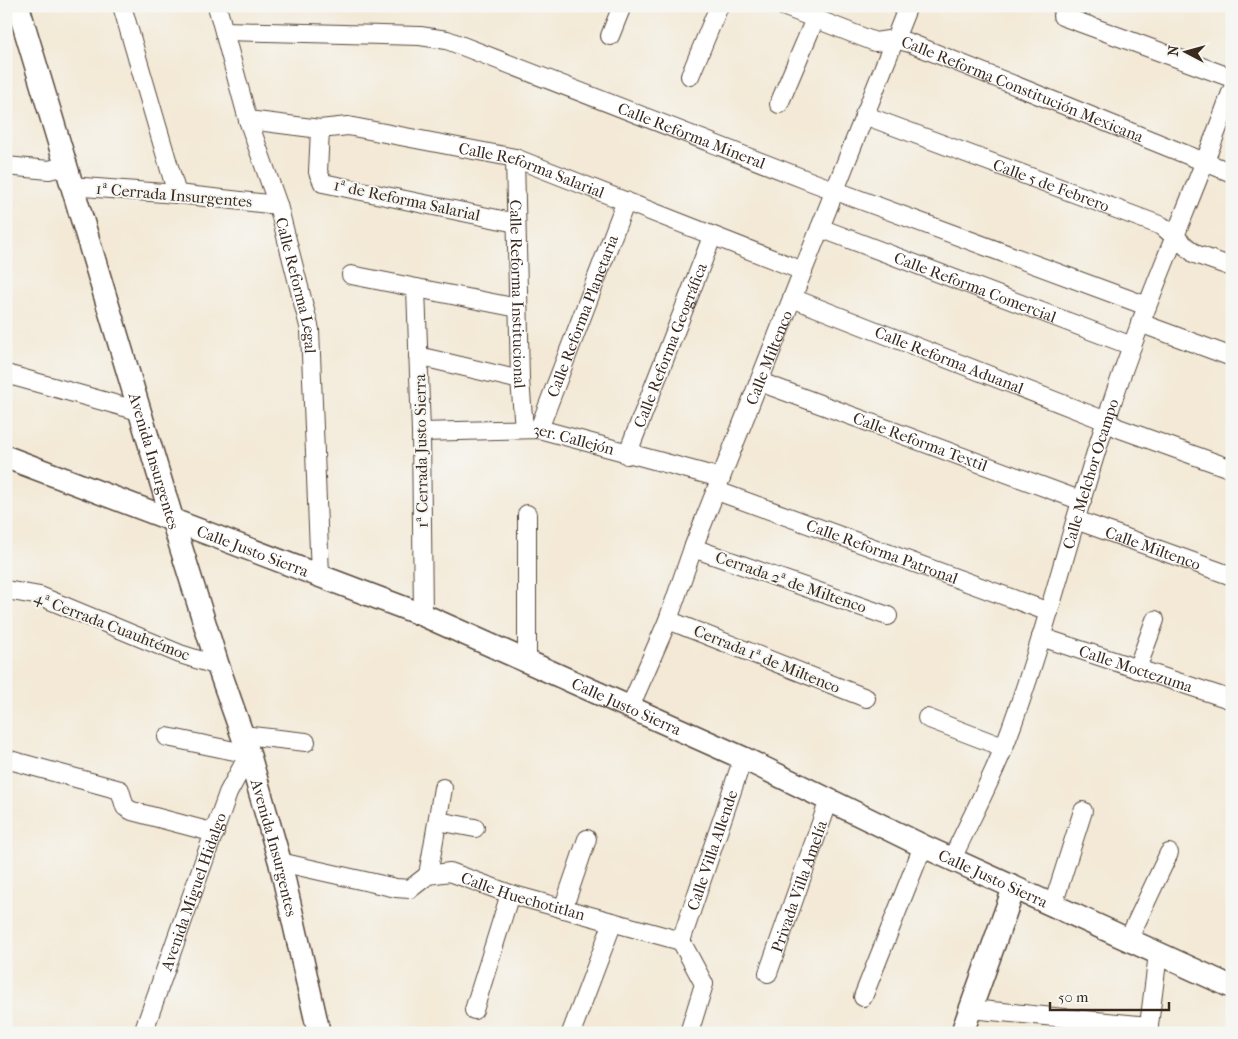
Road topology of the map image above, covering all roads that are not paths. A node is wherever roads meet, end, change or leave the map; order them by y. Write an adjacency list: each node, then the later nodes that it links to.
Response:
1 (18, 6): 24 (street, Avenida Insurgentes)
2 (122, 6): 26 (street)
3 (217, 6): 10 (street, Calle Reforma Legal)
4 (622, 6): 11 (street)
5 (718, 6): 13 (street)
6 (783, 6): 9 (street, Calle Reforma Constitución Mexicana)
7 (908, 6): 12 (street, Calle Miltenco)
8 (1062, 16): 14 (street)
9 (815, 19): 12 (street, Calle Reforma Constitución Mexicana); 16 (street)
10 (224, 31): 18 (street, Calle Reforma Legal); 25 (street, Calle Reforma Mineral)
11 (610, 36)
12 (895, 39): 17 (street, Calle Miltenco); 21 (street, Calle Reforma Constitución Mexicana)
13 (690, 76)
14 (1232, 78)
15 (1232, 90): 21 (street, Calle Melchor Ocampo)
16 (779, 104)
17 (864, 115): 25 (street, Calle Miltenco); 31 (street, Calle 5 de Febrero)
18 (248, 120): 19 (street, Calle Reforma Salarial); 28 (street, Calle Reforma Legal)
19 (320, 130): 20 (street, Calle Reforma Salarial); 29 (street, 1ª de Reforma Salarial)
20 (516, 158): 27 (street, Calle Reforma Salarial); 29 (street, Calle Reforma Institucional)
21 (1205, 164): 23 (street, Calle Reforma Constitución Mexicana); 31 (street, Calle Melchor Ocampo)
22 (6, 166): 24 (street, 1ª Cerrada Insurgentes)
23 (1232, 174)
24 (68, 176): 26 (street, 1ª Cerrada Insurgentes); 47 (street, Avenida Insurgentes)
25 (835, 189): 30 (street, Calle Miltenco); 38 (street, Calle Reforma Mineral)
26 (177, 194): 28 (street, 1ª Cerrada Insurgentes)
27 (626, 201): 32 (street, Calle Reforma Salarial); 49 (street, Calle Reforma Planetaria)
28 (278, 205): 60 (street, Calle Reforma Legal)
29 (516, 222): 39 (street, Calle Reforma Institucional)
30 (820, 228): 34 (street, Calle Miltenco); 41 (street, Calle Reforma Comercial)
31 (1174, 235): 33 (street, Calle 5 de Febrero); 38 (street, Calle Melchor Ocampo)
32 (712, 237): 34 (street, Calle Reforma Salarial); 51 (street, Calle Reforma Geográfica)
33 (1232, 267)
34 (802, 271): 37 (street, Calle Miltenco)
35 (351, 275): 36 (street)
36 (416, 288): 39 (street); 42 (street, 1ª Cerrada Justo Sierra)
37 (792, 298): 46 (street, Calle Miltenco); 48 (street, Calle Reforma Aduanal)
38 (1147, 306): 40 (street, Calle Melchor Ocampo)
39 (518, 308): 45 (street, Calle Reforma Institucional)
40 (1140, 323): 41 (street, Calle Melchor Ocampo); 43 (street)
41 (1132, 346): 48 (street, Calle Melchor Ocampo)
42 (418, 356): 45 (street); 50 (street, 1ª Cerrada Justo Sierra)
43 (1232, 357)
44 (6, 374): 47 (street)
45 (520, 380): 49 (street, Calle Reforma Institucional)
46 (760, 382): 54 (street, Calle Miltenco); 55 (street, Calle Reforma Textil)
47 (139, 411): 58 (street, Avenida Insurgentes)
48 (1106, 421): 53 (street, Calle Reforma Aduanal); 55 (street, Calle Melchor Ocampo)
49 (531, 429): 50 (street, 3er. Callejón); 51 (street, 3er. Callejón)
50 (421, 432): 64 (street, 1ª Cerrada Justo Sierra)
51 (627, 455): 54 (street, 3er. Callejón)
52 (6, 457): 58 (street, Calle Justo Sierra)
53 (1232, 469)
54 (719, 484): 59 (street, Calle Miltenco); 63 (street, Calle Reforma Patronal)
55 (1082, 501): 57 (street, Calle Melchor Ocampo)
56 (527, 514): 69 (street)
57 (1076, 520): 61 (street, Calle Miltenco); 63 (street, Calle Melchor Ocampo)
58 (173, 522): 60 (street, Calle Justo Sierra); 70 (street, Avenida Insurgentes)
59 (693, 548): 65 (street, Cerrada 2ª de Miltenco); 66 (street, Calle Miltenco)
60 (320, 575): 64 (street, Calle Justo Sierra)
61 (1232, 576)
62 (6, 590): 70 (street, 4ª Cerrada Cuauhtémoc)
63 (1049, 612): 68 (street, Calle Melchor Ocampo)
64 (423, 615): 69 (street, Calle Justo Sierra)
65 (888, 616)
66 (668, 620): 72 (street, Cerrada 1ª de Miltenco); 74 (street, Calle Miltenco)
67 (1155, 620): 71 (street)
68 (1041, 637): 71 (street, Calle Moctezuma); 79 (street, Calle Melchor Ocampo)
69 (527, 662): 74 (street, Calle Justo Sierra)
70 (218, 666): 78 (street, Avenida Insurgentes)
71 (1137, 670): 73 (street, Calle Moctezuma)
72 (866, 698)
73 (1232, 700)
74 (630, 707): 80 (street, Calle Justo Sierra)
75 (927, 718): 79 (street)
76 (167, 737): 78 (street)
77 (306, 742): 78 (street)
78 (246, 745): 87 (street, Avenida Miguel Hidalgo); 92 (street, Avenida Insurgentes)
79 (1003, 748): 91 (street, Calle Melchor Ocampo)
80 (743, 758): 83 (street, Calle Justo Sierra); 100 (street, Calle Villa Allende)
81 (6, 759): 87 (street)
82 (443, 788): 85 (street)
83 (829, 800): 89 (street, Calle Justo Sierra); 102 (street, Privada Villa Amelía)
84 (1083, 811): 96 (street)
85 (438, 821): 86 (street); 93 (street)
86 (475, 828)
87 (215, 833): 109 (street, Avenida Miguel Hidalgo)
88 (587, 838): 97 (street)
89 (923, 846): 91 (street, Calle Justo Sierra); 104 (street)
90 (1168, 853): 99 (street)
91 (952, 859): 94 (street, Calle Justo Sierra)
92 (280, 862): 93 (street, Calle Huechotitlan); 110 (street, Avenida Insurgentes)
93 (428, 875): 95 (street, Calle Huechotitlan)
94 (1014, 888): 96 (street, Calle Justo Sierra); 105 (street)
95 (510, 894): 97 (street, Calle Huechotitlan); 106 (street)
96 (1053, 905): 99 (street, Calle Justo Sierra)
97 (563, 909): 98 (street, Calle Huechotitlan)
98 (613, 922): 100 (street, Calle Huechotitlan); 111 (street)
99 (1129, 938): 101 (street, Calle Justo Sierra)
100 (681, 941): 112 (street)
101 (1158, 954): 103 (street, Calle Justo Sierra); 108 (street)
102 (768, 972)
103 (1232, 987)
104 (863, 997)
105 (970, 1009): 107 (street); 113 (street)
106 (474, 1010)
107 (1047, 1025): 108 (street)
108 (1148, 1029)
109 (143, 1033)
110 (318, 1033)
111 (571, 1033)
112 (689, 1033)
113 (962, 1033)

